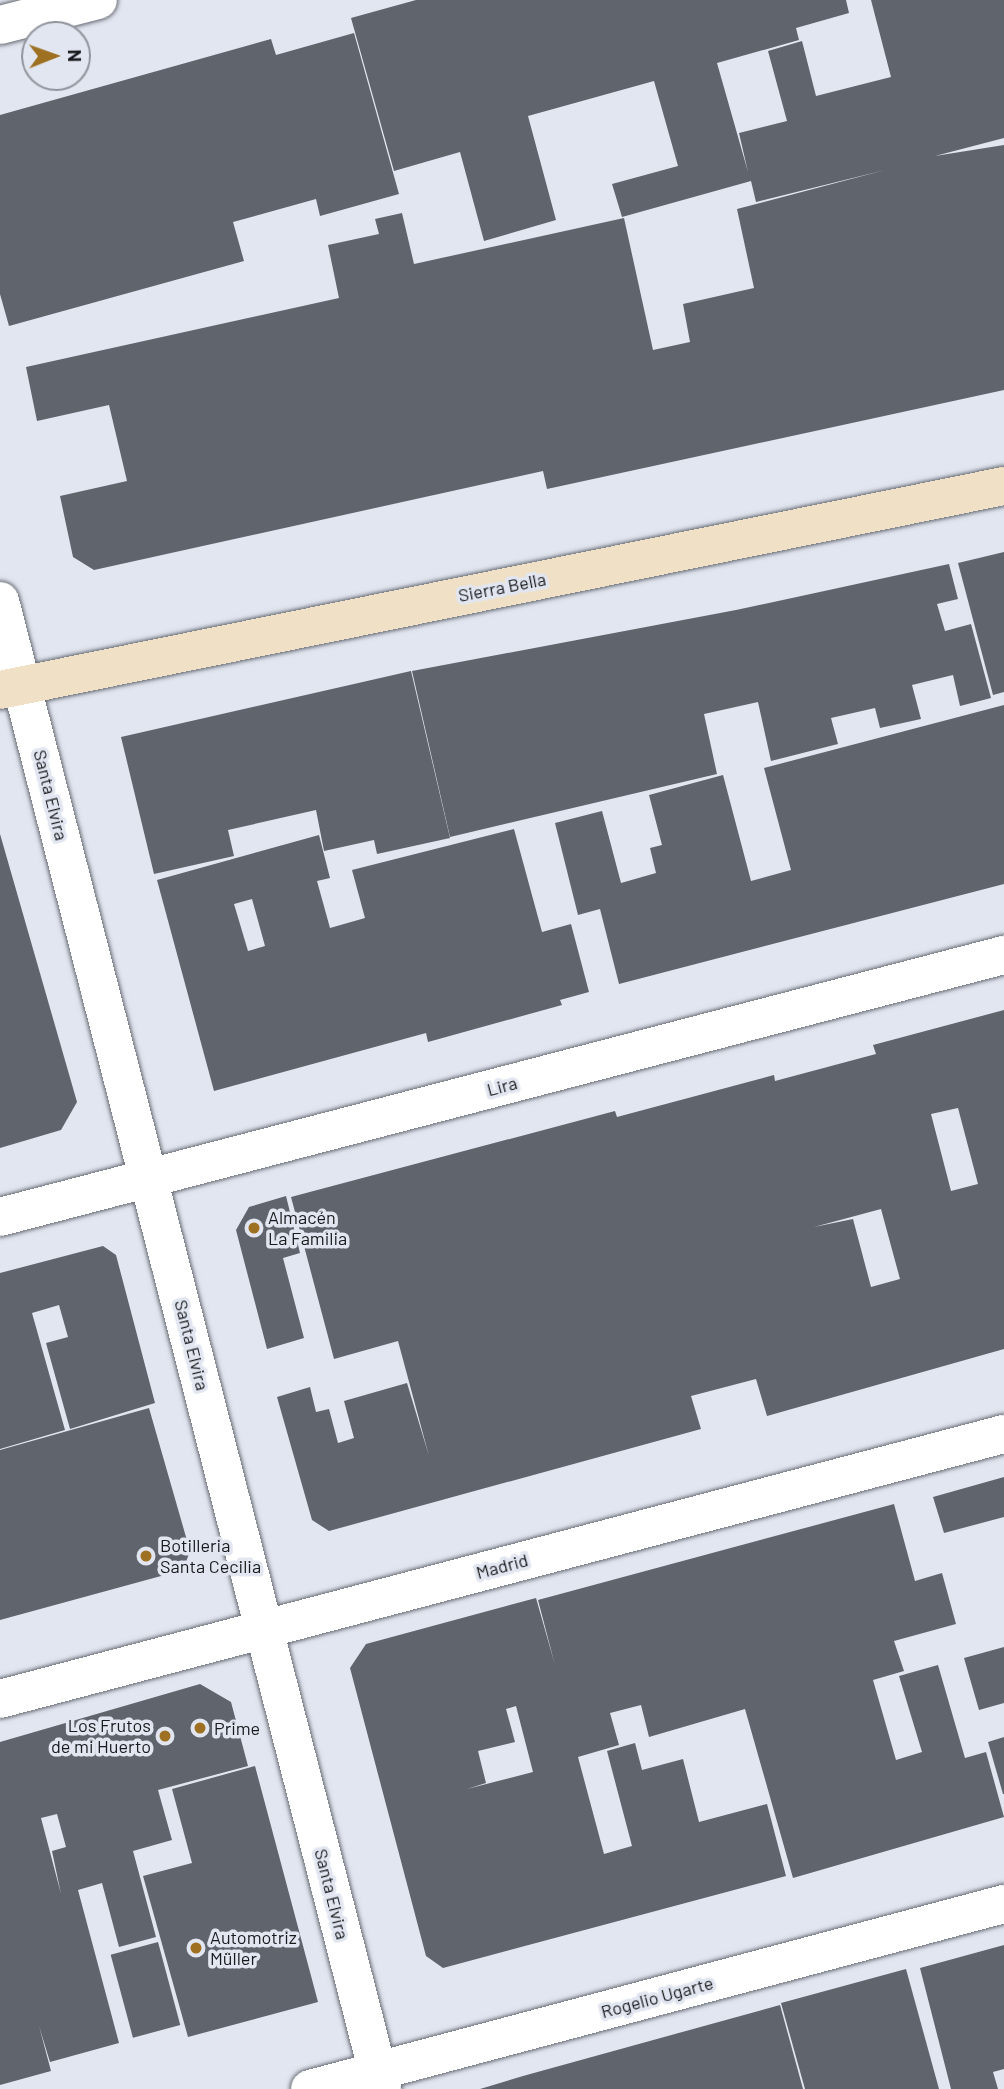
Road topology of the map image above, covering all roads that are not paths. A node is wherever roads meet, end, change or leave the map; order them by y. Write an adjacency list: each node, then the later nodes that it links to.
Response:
1 (98, 0): 2 (street)
2 (0, 25)
3 (1004, 486): 5 (main road, Sierra Bella)
4 (0, 601): 5 (street, Santa Elvira)
5 (11, 687): 7 (street, Santa Elvira)
6 (1004, 955): 7 (street, Lira)
7 (149, 1178): 8 (street, Lira); 10 (street, Santa Elvira)
8 (0, 1217)
9 (1004, 1434): 10 (street, Madrid)
10 (264, 1629): 11 (street, Madrid); 13 (street, Santa Elvira)
11 (0, 1699)
12 (1004, 1904): 13 (street, Rogelio Ugarte)
13 (380, 2080): 14 (street, Rogelio Ugarte)
14 (310, 2089)

